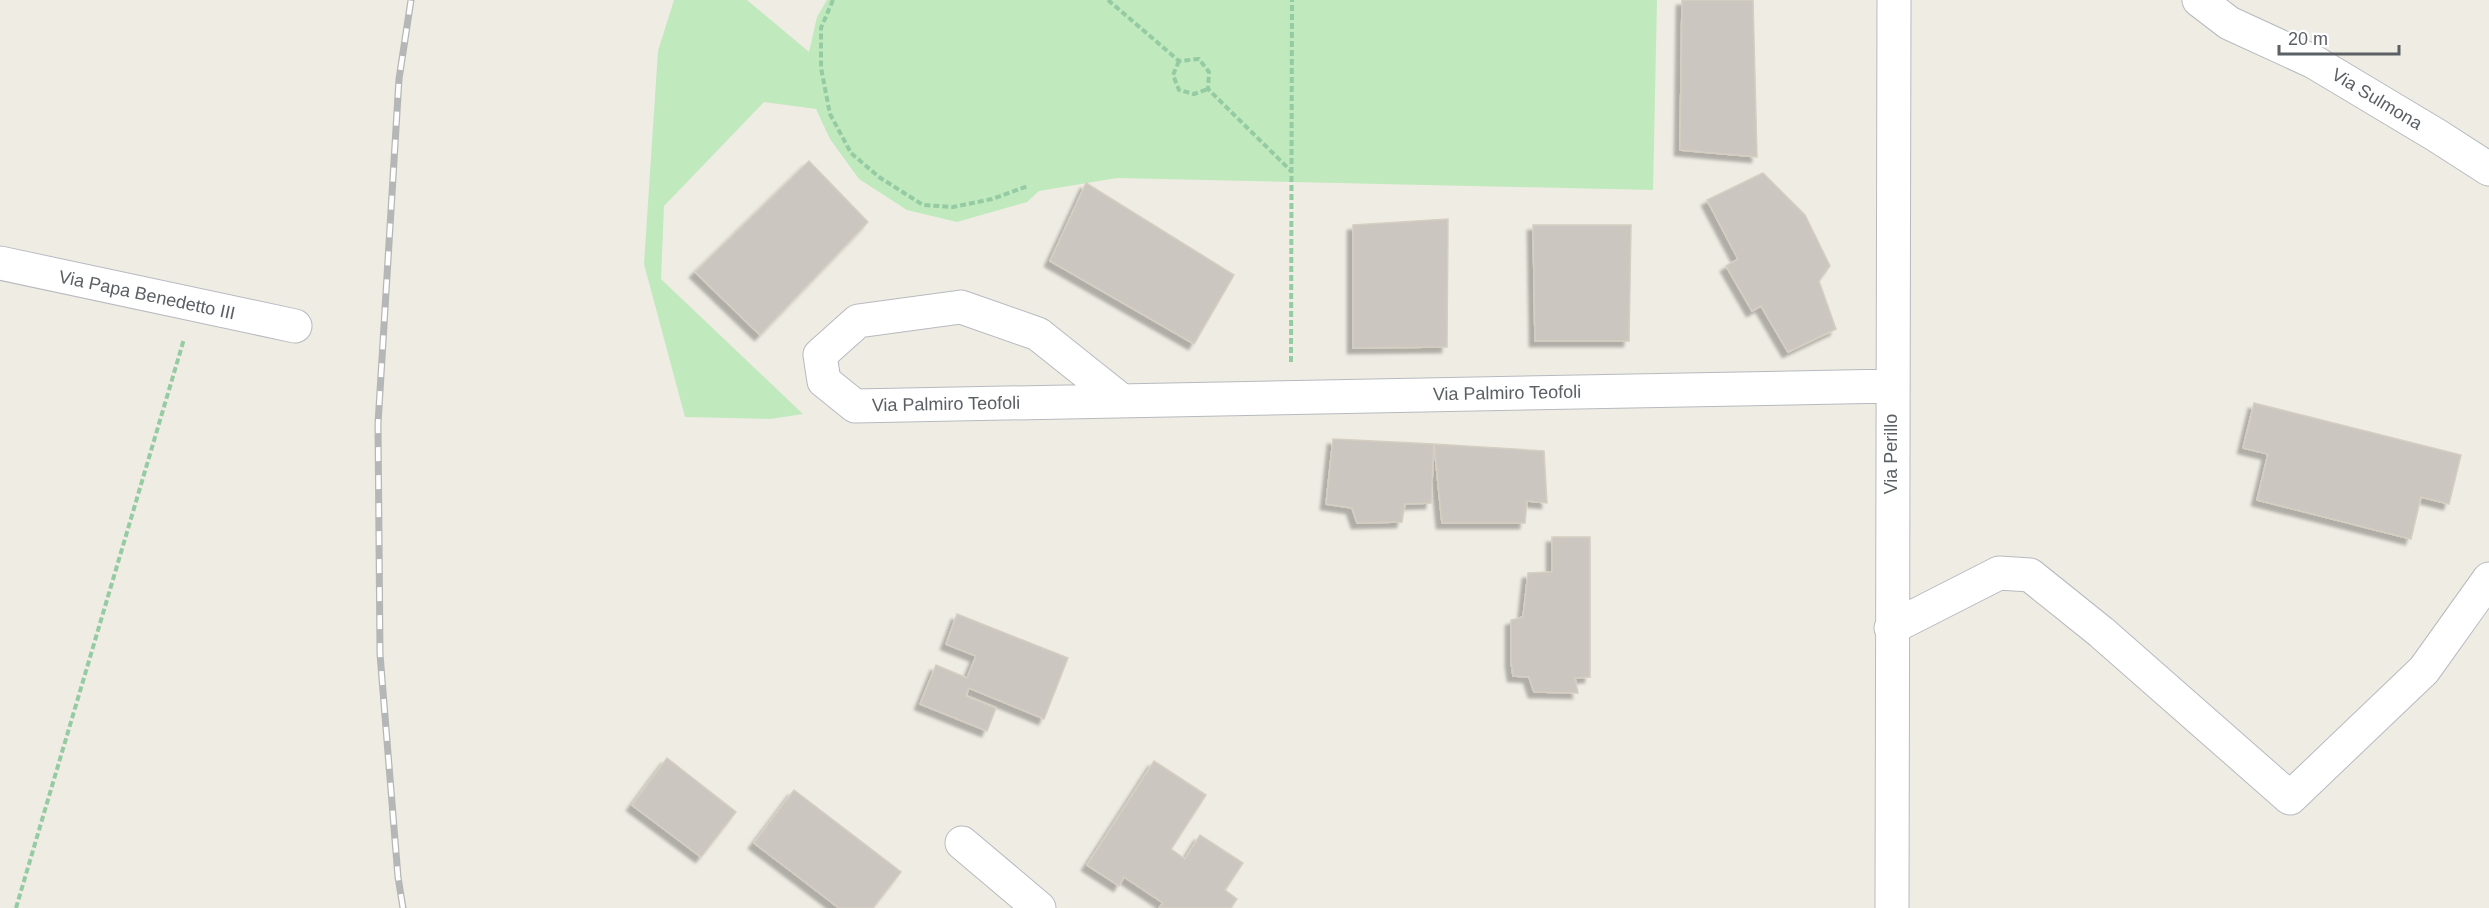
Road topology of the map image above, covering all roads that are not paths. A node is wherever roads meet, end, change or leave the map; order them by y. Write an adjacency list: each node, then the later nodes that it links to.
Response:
1 (1894, 0): 6 (street, Via Perillo)
2 (2199, 0): 3 (street, Via Sulmona)
3 (2489, 169)
4 (0, 263): 5 (street, Via Papa Benedetto III)
5 (295, 326)
6 (1892, 386): 7 (street, Via Palmiro Teofoli); 9 (street, Via Perillo)
7 (1122, 401): 7 (street, Via Palmiro Teofoli)
8 (2489, 579): 9 (street)
9 (1891, 628): 12 (street, Via Perillo)
10 (963, 843): 11 (street)
11 (1039, 908)
12 (1892, 908)

